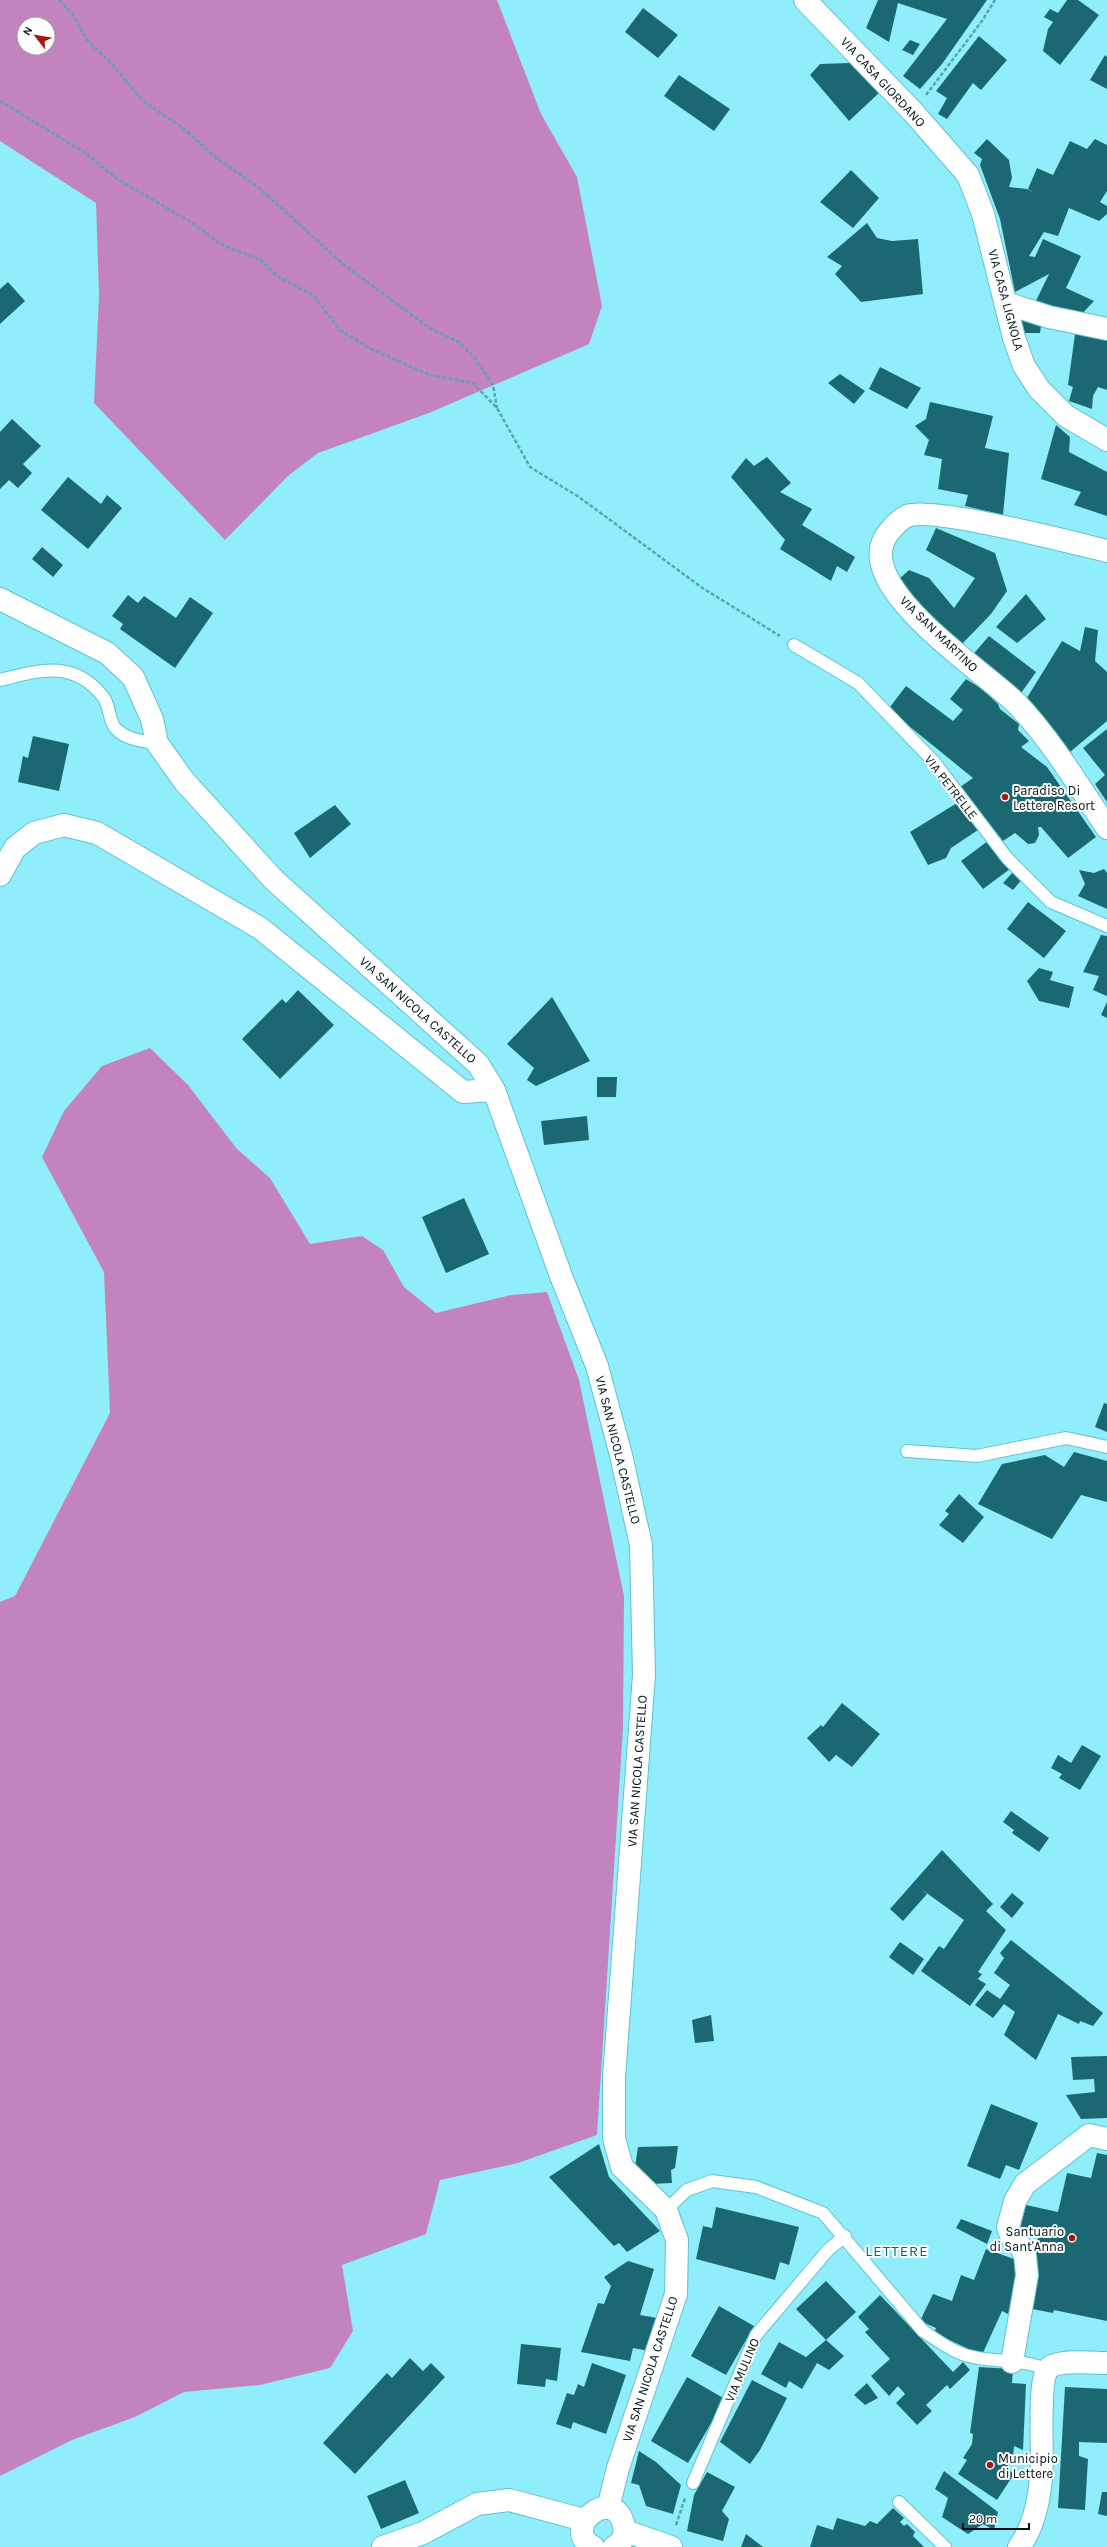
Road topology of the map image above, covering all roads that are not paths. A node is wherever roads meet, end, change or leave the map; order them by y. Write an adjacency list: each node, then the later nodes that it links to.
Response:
1 (805, 0): 2 (street, VIA CASA GIORDANO)
2 (934, 136): 3 (street, VIA CASA LIGNOLA)
3 (1006, 303): 4 (street); 5 (street, VIA CASA LIGNOLA)
4 (1107, 329)
5 (1107, 440)
6 (1107, 551): 11 (street, VIA SAN MARTINO)
7 (0, 598): 10 (street, VIA SAN NICOLA CASTELLO)
8 (794, 645): 13 (lane, VIA PETRELLE)
9 (0, 680): 10 (lane)
10 (157, 743): 14 (street, VIA SAN NICOLA CASTELLO)
11 (1107, 828)
12 (0, 875): 14 (street)
13 (1107, 926)
14 (494, 1090): 18 (street, VIA SAN NICOLA CASTELLO)
15 (1107, 1447): 16 (lane)
16 (907, 1451)
17 (1107, 2139): 20 (street)
18 (666, 2210): 19 (lane); 25 (street, VIA SAN NICOLA CASTELLO)
19 (845, 2236): 20 (lane); 23 (lane, VIA MULINO)
20 (1012, 2362): 22 (lane)
21 (1107, 2363): 22 (street)
22 (1047, 2370): 33 (street)
23 (693, 2483)
24 (899, 2502): 32 (lane)
25 (608, 2508): 26 (street); 28 (street)
26 (584, 2520): 29 (street); 31 (street)
27 (673, 2538): 28 (street)
28 (619, 2539)
29 (419, 2540): 30 (street)
30 (383, 2547)
31 (593, 2547)
32 (945, 2547)
33 (1019, 2547)

